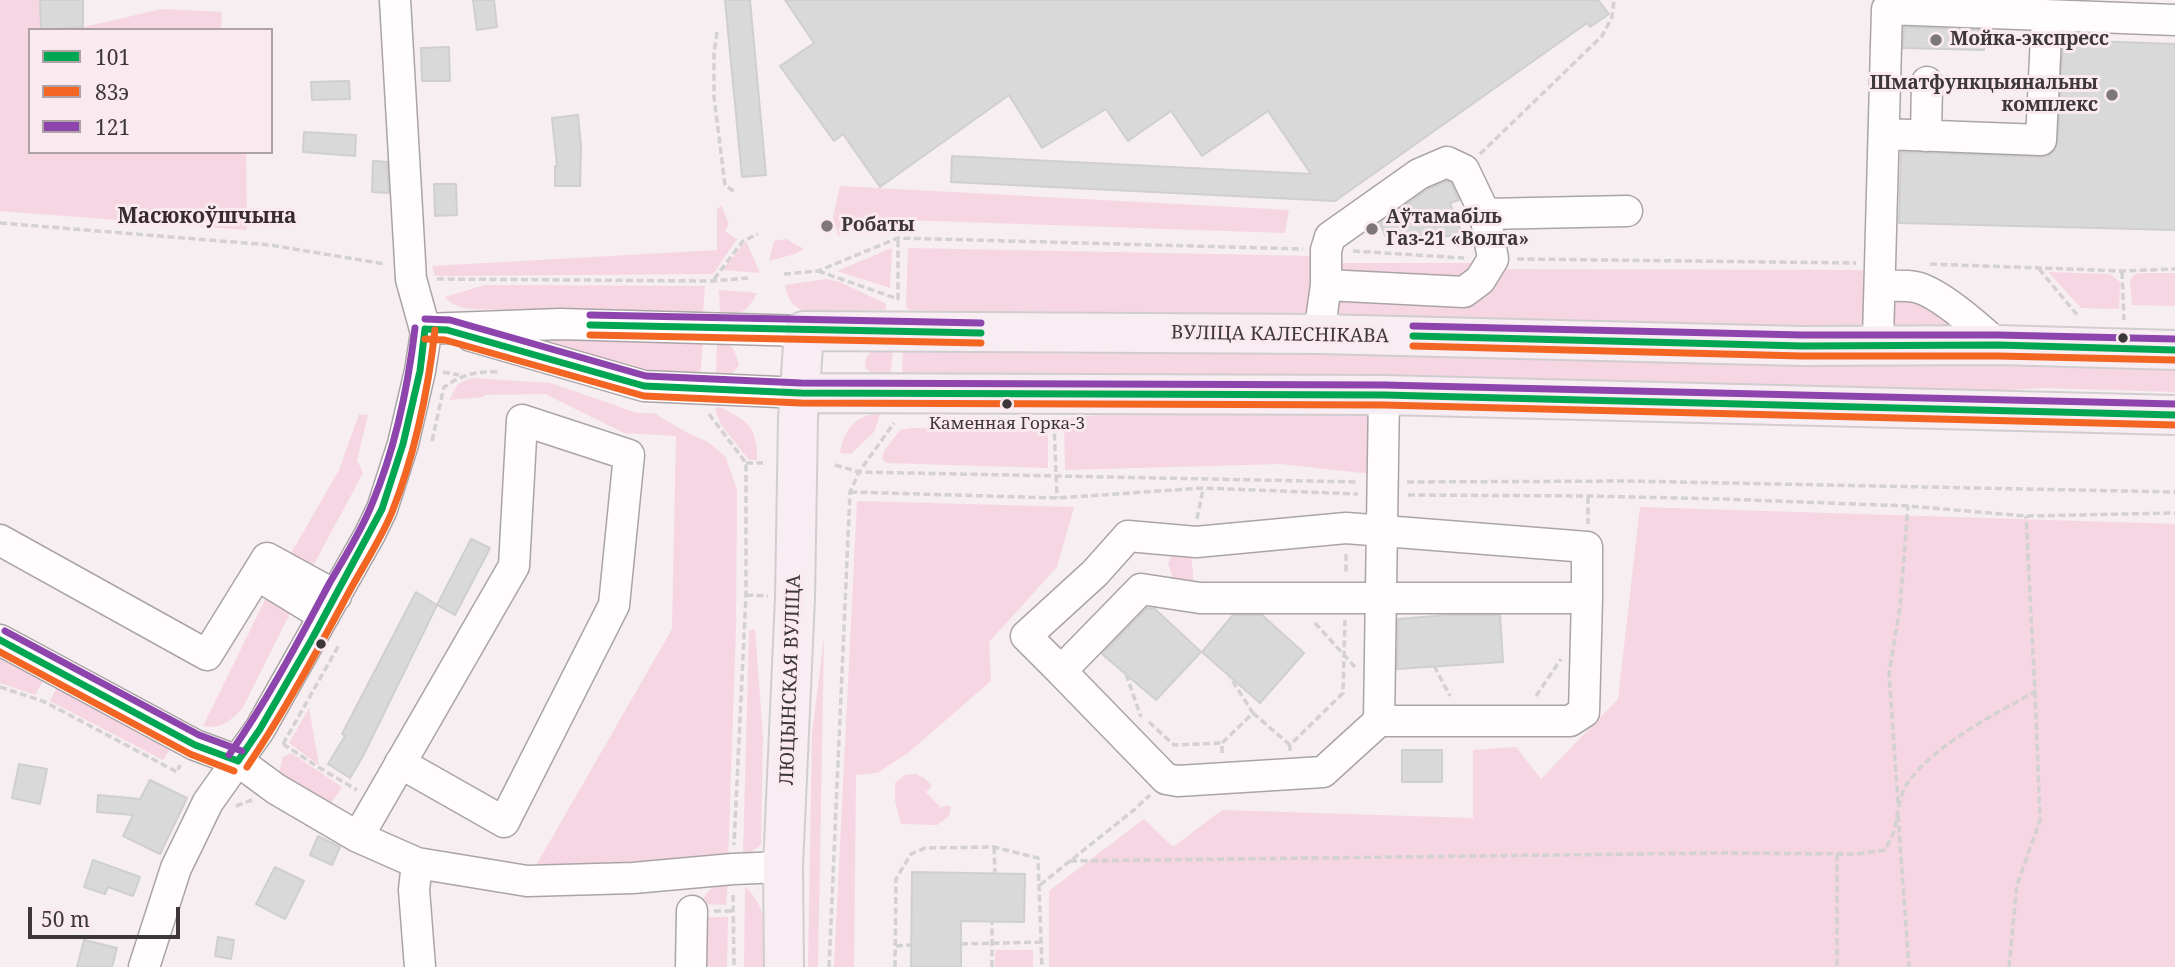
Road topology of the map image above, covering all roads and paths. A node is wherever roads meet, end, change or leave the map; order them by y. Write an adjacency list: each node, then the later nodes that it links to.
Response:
1 (396, 0): 23 (street)
2 (1614, 0): 10 (path)
3 (2037, 16): 4 (street); 5 (street); 8 (street); 9 (street)
4 (2175, 20)
5 (1984, 31)
6 (718, 32): 11 (path)
7 (1927, 82): 8 (street)
8 (1926, 136): 9 (street)
9 (1889, 148): 21 (street)
10 (1464, 170): 13 (street); 25 (street)
11 (736, 193)
12 (1627, 211): 13 (street)
13 (1485, 214): 25 (street)
14 (0, 223): 23 (path)
15 (758, 234): 24 (path)
16 (898, 238): 19 (path)
17 (2038, 268): 20 (path); 21 (path); 26 (path)
18 (2175, 269): 20 (path)
19 (818, 271)
20 (2122, 271): 27 (path)
21 (1881, 275): 31 (street); 32 (street)
22 (748, 278): 24 (path)
23 (411, 279): 24 (path); 28 (street)
24 (713, 281)
25 (1326, 285): 30 (street)
26 (2079, 318)
27 (2124, 320)
28 (436, 329): 29 (street, ВУЛІЦА КАЛЕСНІКАВА); 34 (street); 58 (street)
29 (804, 331): 30 (main road, ВУЛІЦА КАЛЕСНІКАВА); 34 (main road)
30 (1319, 334): 31 (main road, ВУЛІЦА КАЛЕСНІКАВА)
31 (1874, 345): 32 (main road, ВУЛІЦА КАЛЕСНІКАВА)
32 (1998, 345): 33 (main road, ВУЛІЦА КАЛЕСНІКАВА)
33 (2175, 351)
34 (800, 393): 35 (main road); 85 (main road, ЛЮЦЫНСКАЯ ВУЛІЦА)
35 (1384, 396): 36 (main road); 43 (street)
36 (2175, 415)
37 (895, 422): 41 (path)
38 (1054, 422): 42 (path)
39 (763, 463): 86 (path)
40 (835, 465): 41 (path)
41 (859, 472): 42 (path); 44 (path)
42 (1055, 477): 43 (path); 47 (path)
43 (1381, 489): 45 (path); 46 (path); 48 (path); 52 (street)
44 (849, 492): 47 (path); 101 (path)
45 (2175, 492)
46 (1340, 493): 47 (path); 51 (path)
47 (1057, 498)
48 (1908, 506): 50 (path); 79 (path)
49 (2175, 513): 50 (path)
50 (2026, 516): 65 (path)
51 (1346, 528): 52 (street); 55 (path); 62 (street)
52 (1382, 530): 56 (street); 57 (street)
53 (0, 540): 58 (street)
54 (1292, 598): 55 (street); 60 (path); 62 (street)
55 (1346, 598): 56 (street); 60 (path)
56 (1380, 598): 57 (street); 66 (street)
57 (1586, 610): 70 (path); 70 (street)
58 (334, 618): 74 (street); 78 (path)
59 (0, 640): 74 (street)
60 (1344, 654): 66 (path); 73 (path)
61 (1434, 666): 69 (path)
62 (1061, 671): 77 (street)
63 (1230, 677): 67 (path)
64 (0, 687): 72 (path)
65 (2035, 692): 79 (path); 107 (path)
66 (1379, 708): 69 (street); 73 (street)
67 (1253, 713): 71 (path); 73 (path)
68 (1142, 716): 71 (path)
69 (1463, 721): 70 (street)
70 (1519, 721)
71 (1222, 743): 76 (path)
72 (184, 759)
73 (1290, 759): 76 (street)
74 (238, 761): 80 (street); 96 (street)
75 (400, 763): 75 (street); 78 (street)
76 (1222, 778): 77 (street)
77 (1166, 779): 83 (path)
78 (378, 802): 80 (street)
79 (1898, 807): 82 (path); 106 (path)
80 (358, 837): 84 (street)
81 (994, 847): 87 (path); 88 (path); 95 (path)
82 (1837, 854): 83 (path); 105 (path)
83 (1070, 862): 88 (path)
84 (417, 863): 86 (street); 97 (street)
85 (783, 867): 86 (street); 100 (main road, ЛЮЦЫНСКАЯ ВУЛІЦА)
86 (733, 869): 99 (path)
87 (995, 873)
88 (1041, 885): 91 (path)
89 (692, 911): 98 (street)
90 (992, 921): 93 (path)
91 (1042, 943): 93 (path); 104 (path)
92 (961, 944): 93 (path)
93 (993, 944): 103 (path)
94 (911, 945): 95 (path)
95 (895, 946): 102 (path)
96 (144, 967)
97 (420, 967)
98 (691, 967)
99 (734, 967)
100 (784, 967)
101 (830, 967)
102 (895, 967)
103 (992, 967)
104 (1042, 967)
105 (1837, 967)
106 (1909, 967)
107 (2009, 967)

